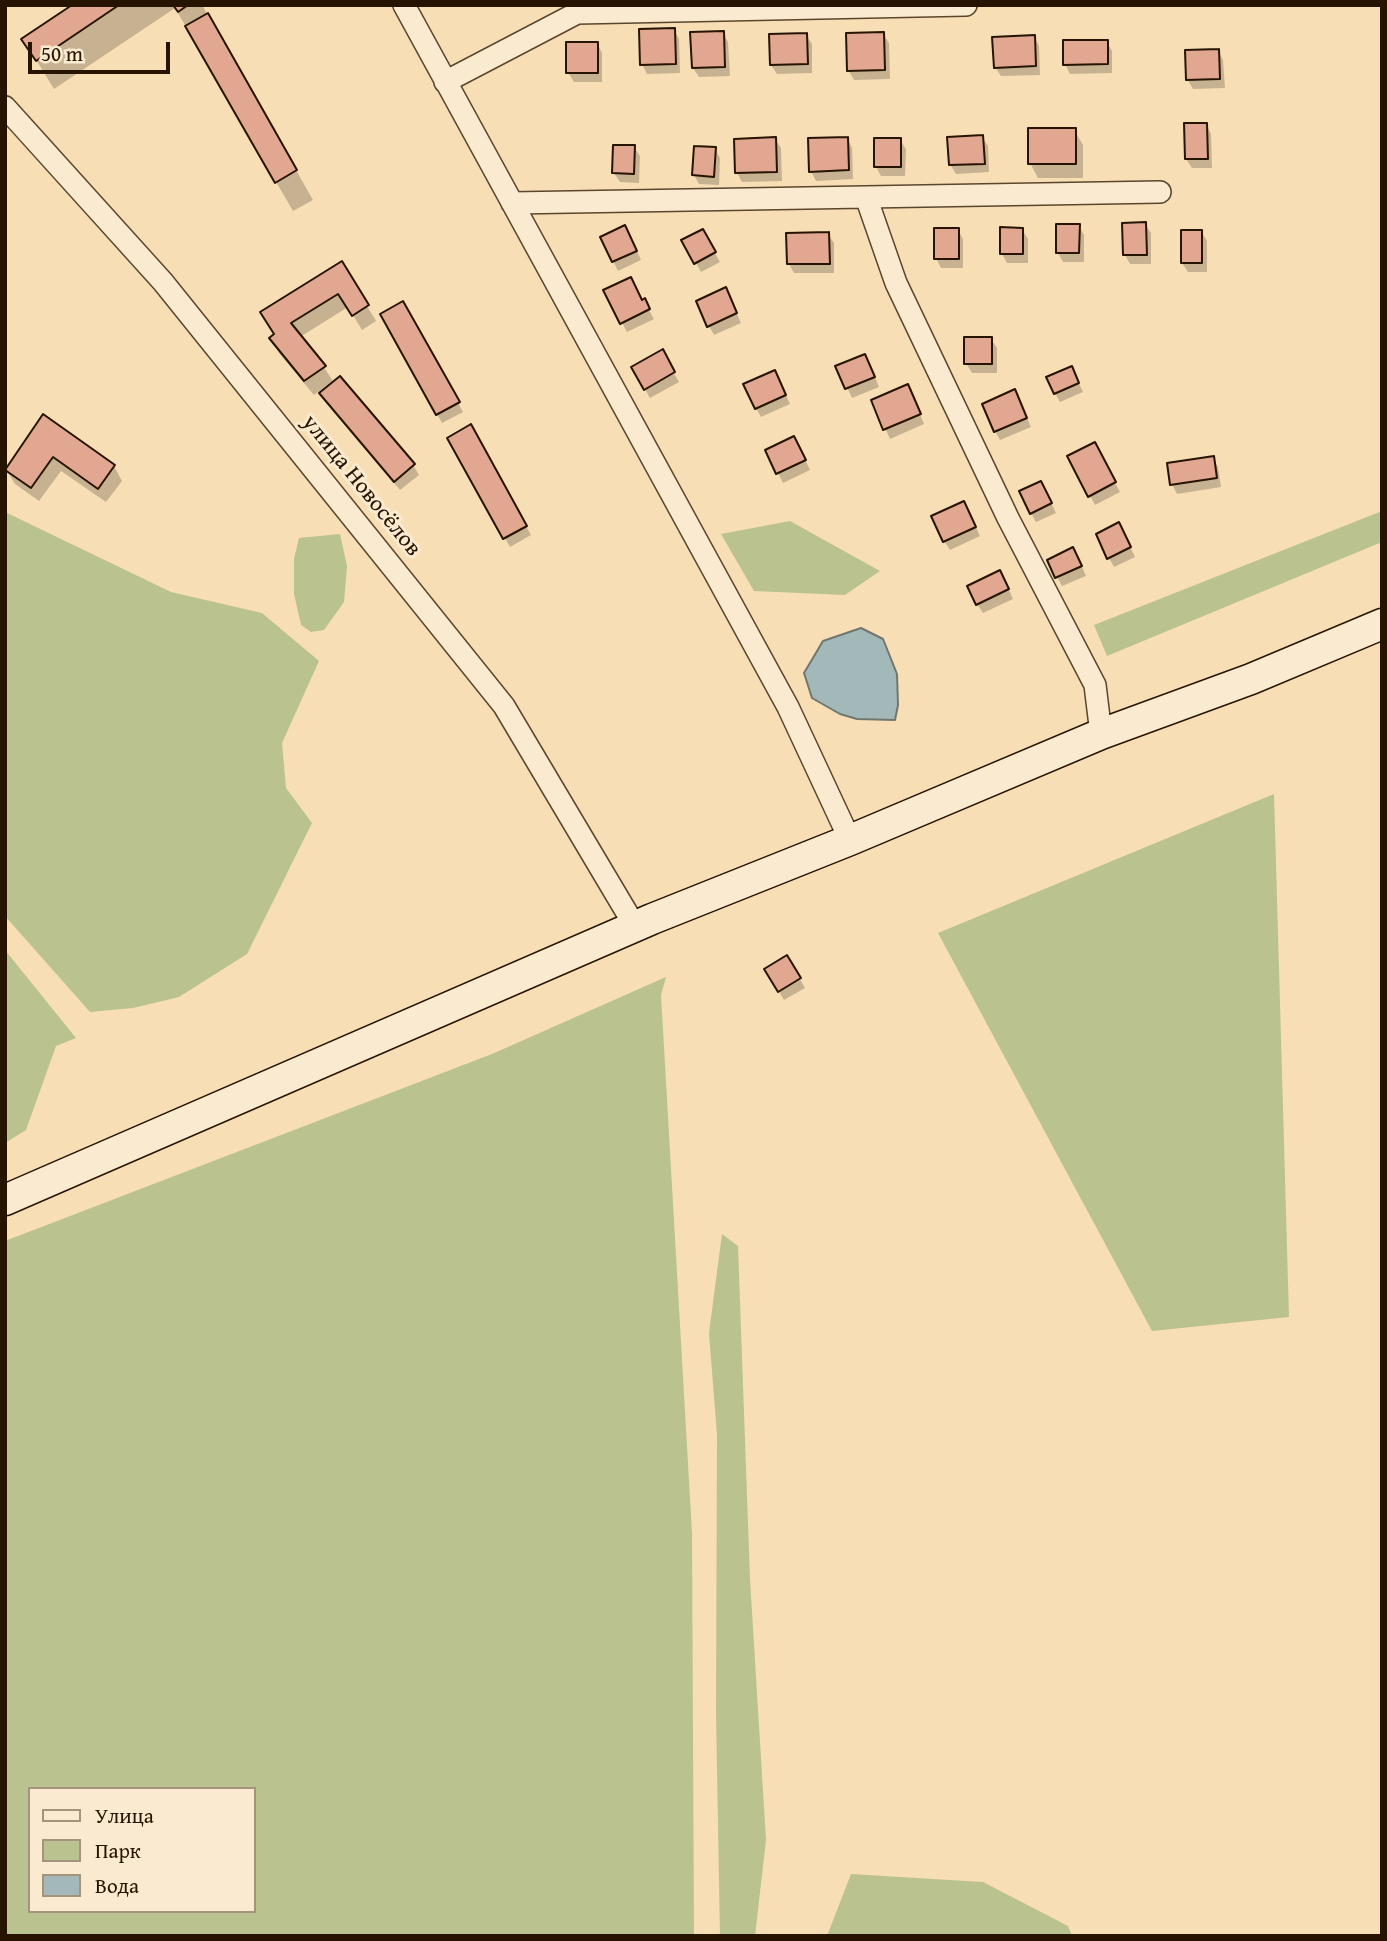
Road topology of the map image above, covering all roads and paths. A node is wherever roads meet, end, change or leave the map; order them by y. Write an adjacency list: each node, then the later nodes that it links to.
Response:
1 (404, 5): 3 (street)
2 (966, 5): 3 (street)
3 (445, 82): 7 (street)
4 (5, 107): 11 (street, улица Новосёлов)
5 (1160, 192): 6 (street)
6 (866, 197): 7 (street); 9 (street)
7 (512, 203): 10 (street)
8 (1382, 624): 9 (street)
9 (1101, 734): 10 (street)
10 (850, 841): 11 (street)
11 (636, 928): 12 (street)
12 (5, 1200)

